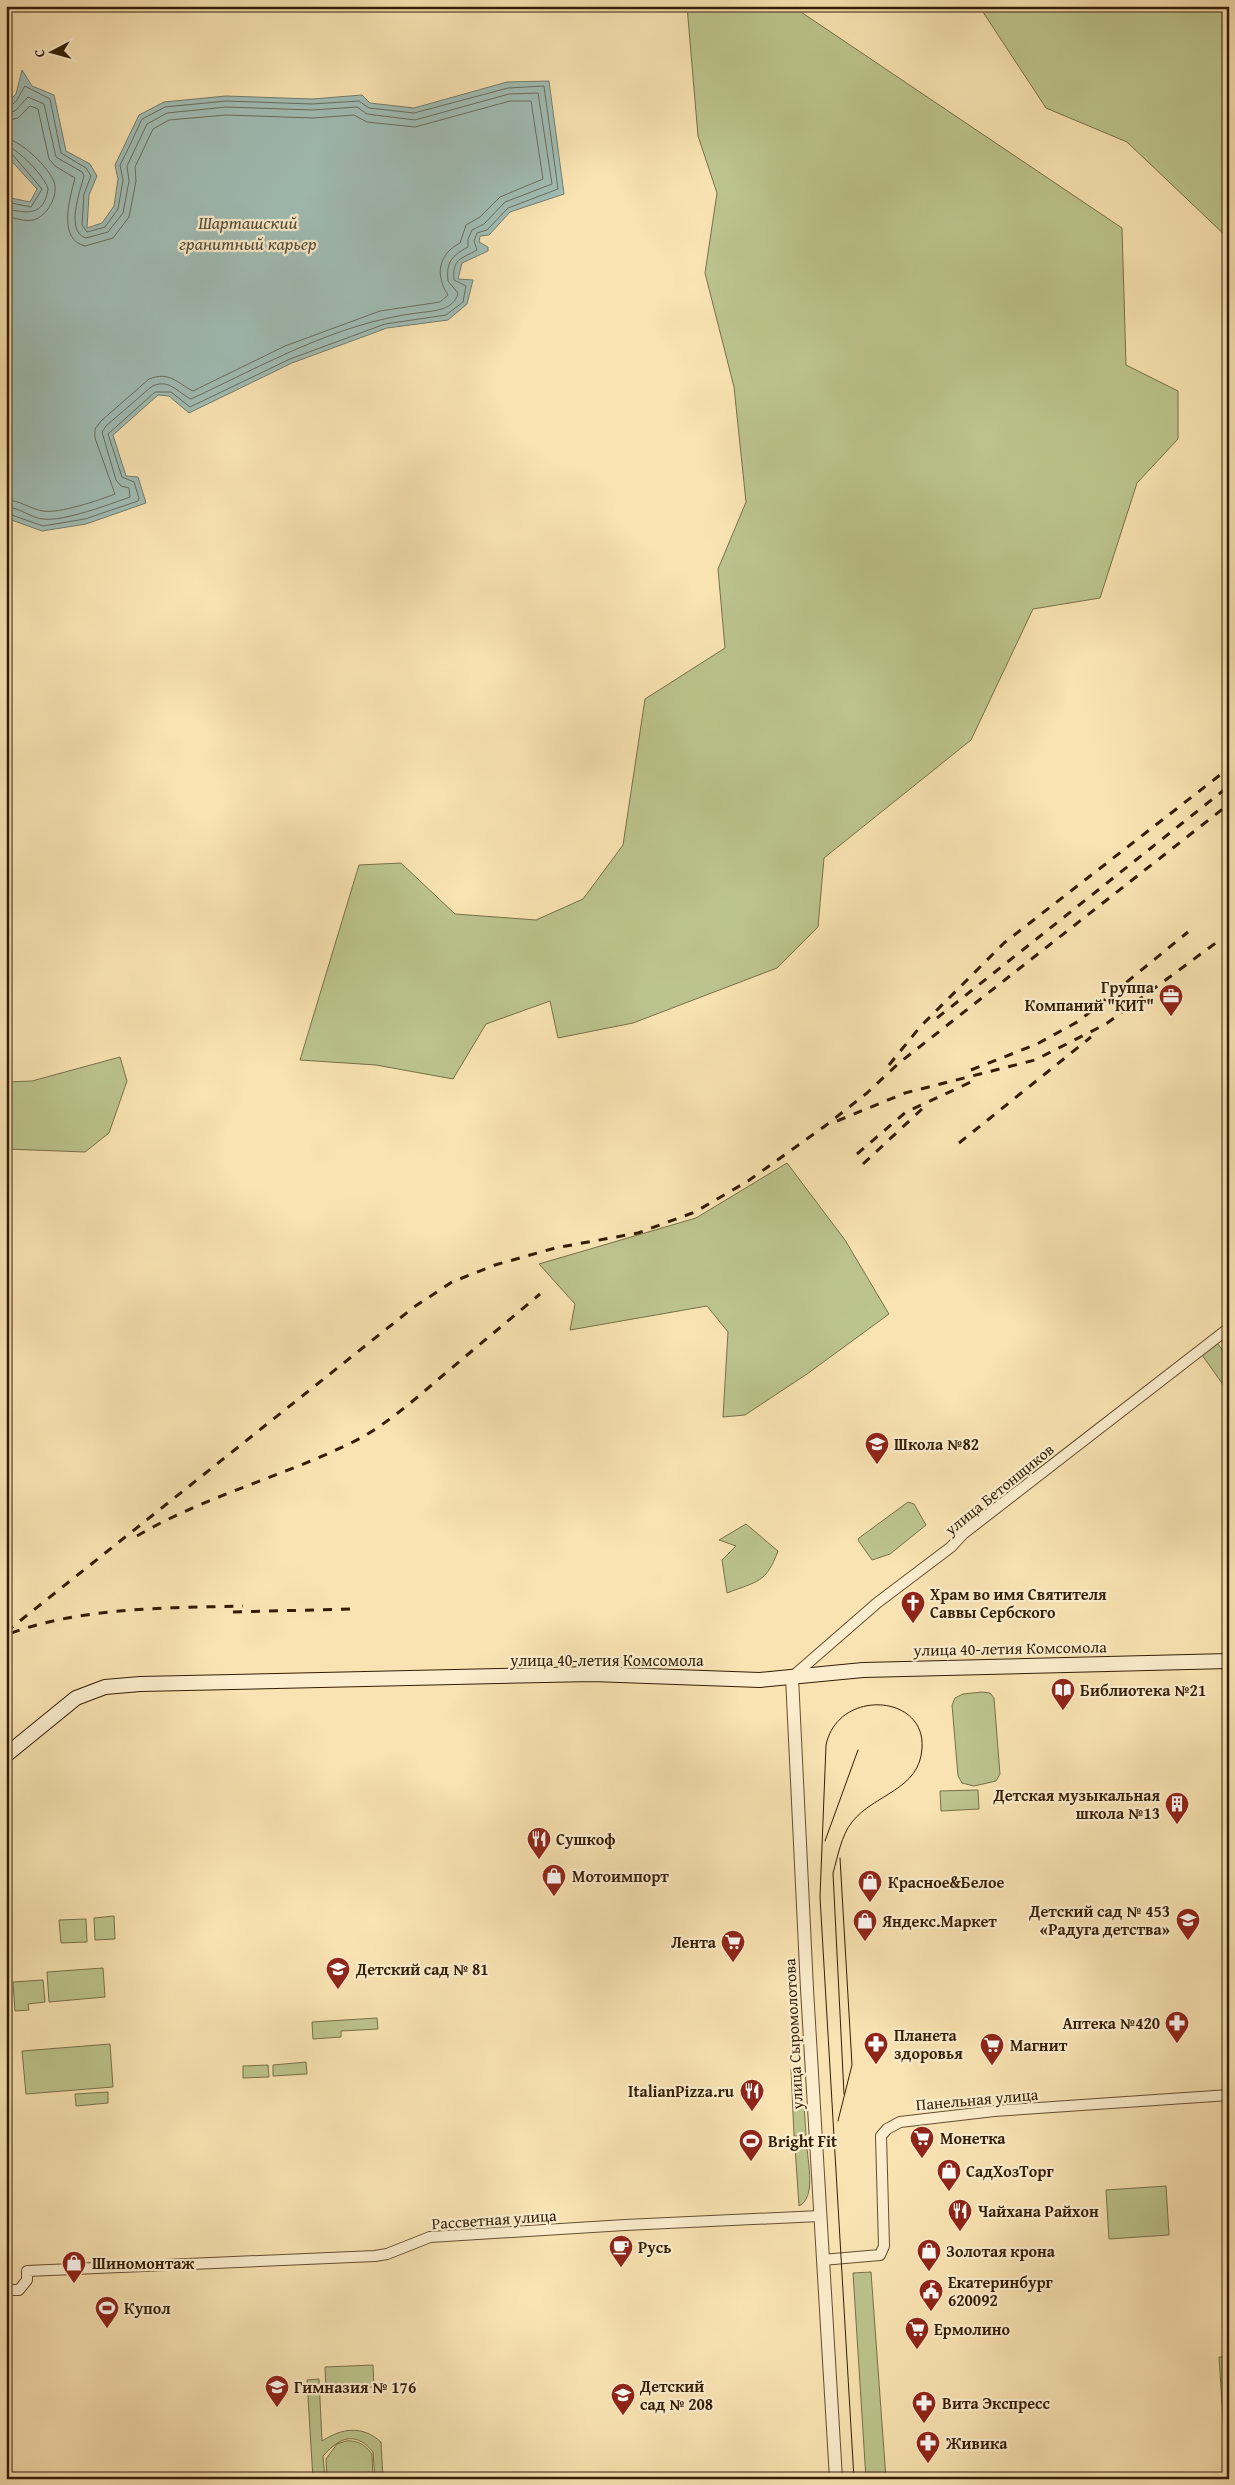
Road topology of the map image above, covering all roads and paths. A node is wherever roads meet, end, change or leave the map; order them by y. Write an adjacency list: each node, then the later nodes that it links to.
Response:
1 (1229, 1328): 3 (street, улица Бетонщиков)
2 (1229, 1661): 3 (main road, улица 40-летия Комсомола)
3 (792, 1677): 4 (main road, улица 40-летия Комсомола); 6 (street, улица Сыромолотова)
4 (6, 1755)
5 (1229, 2095): 7 (street, Панельная улица)
6 (820, 2216): 7 (street, улица Сыромолотова); 8 (street, Рассветная улица)
7 (822, 2260): 9 (street, улица Сыромолотова)
8 (6, 2290)
9 (836, 2479)

